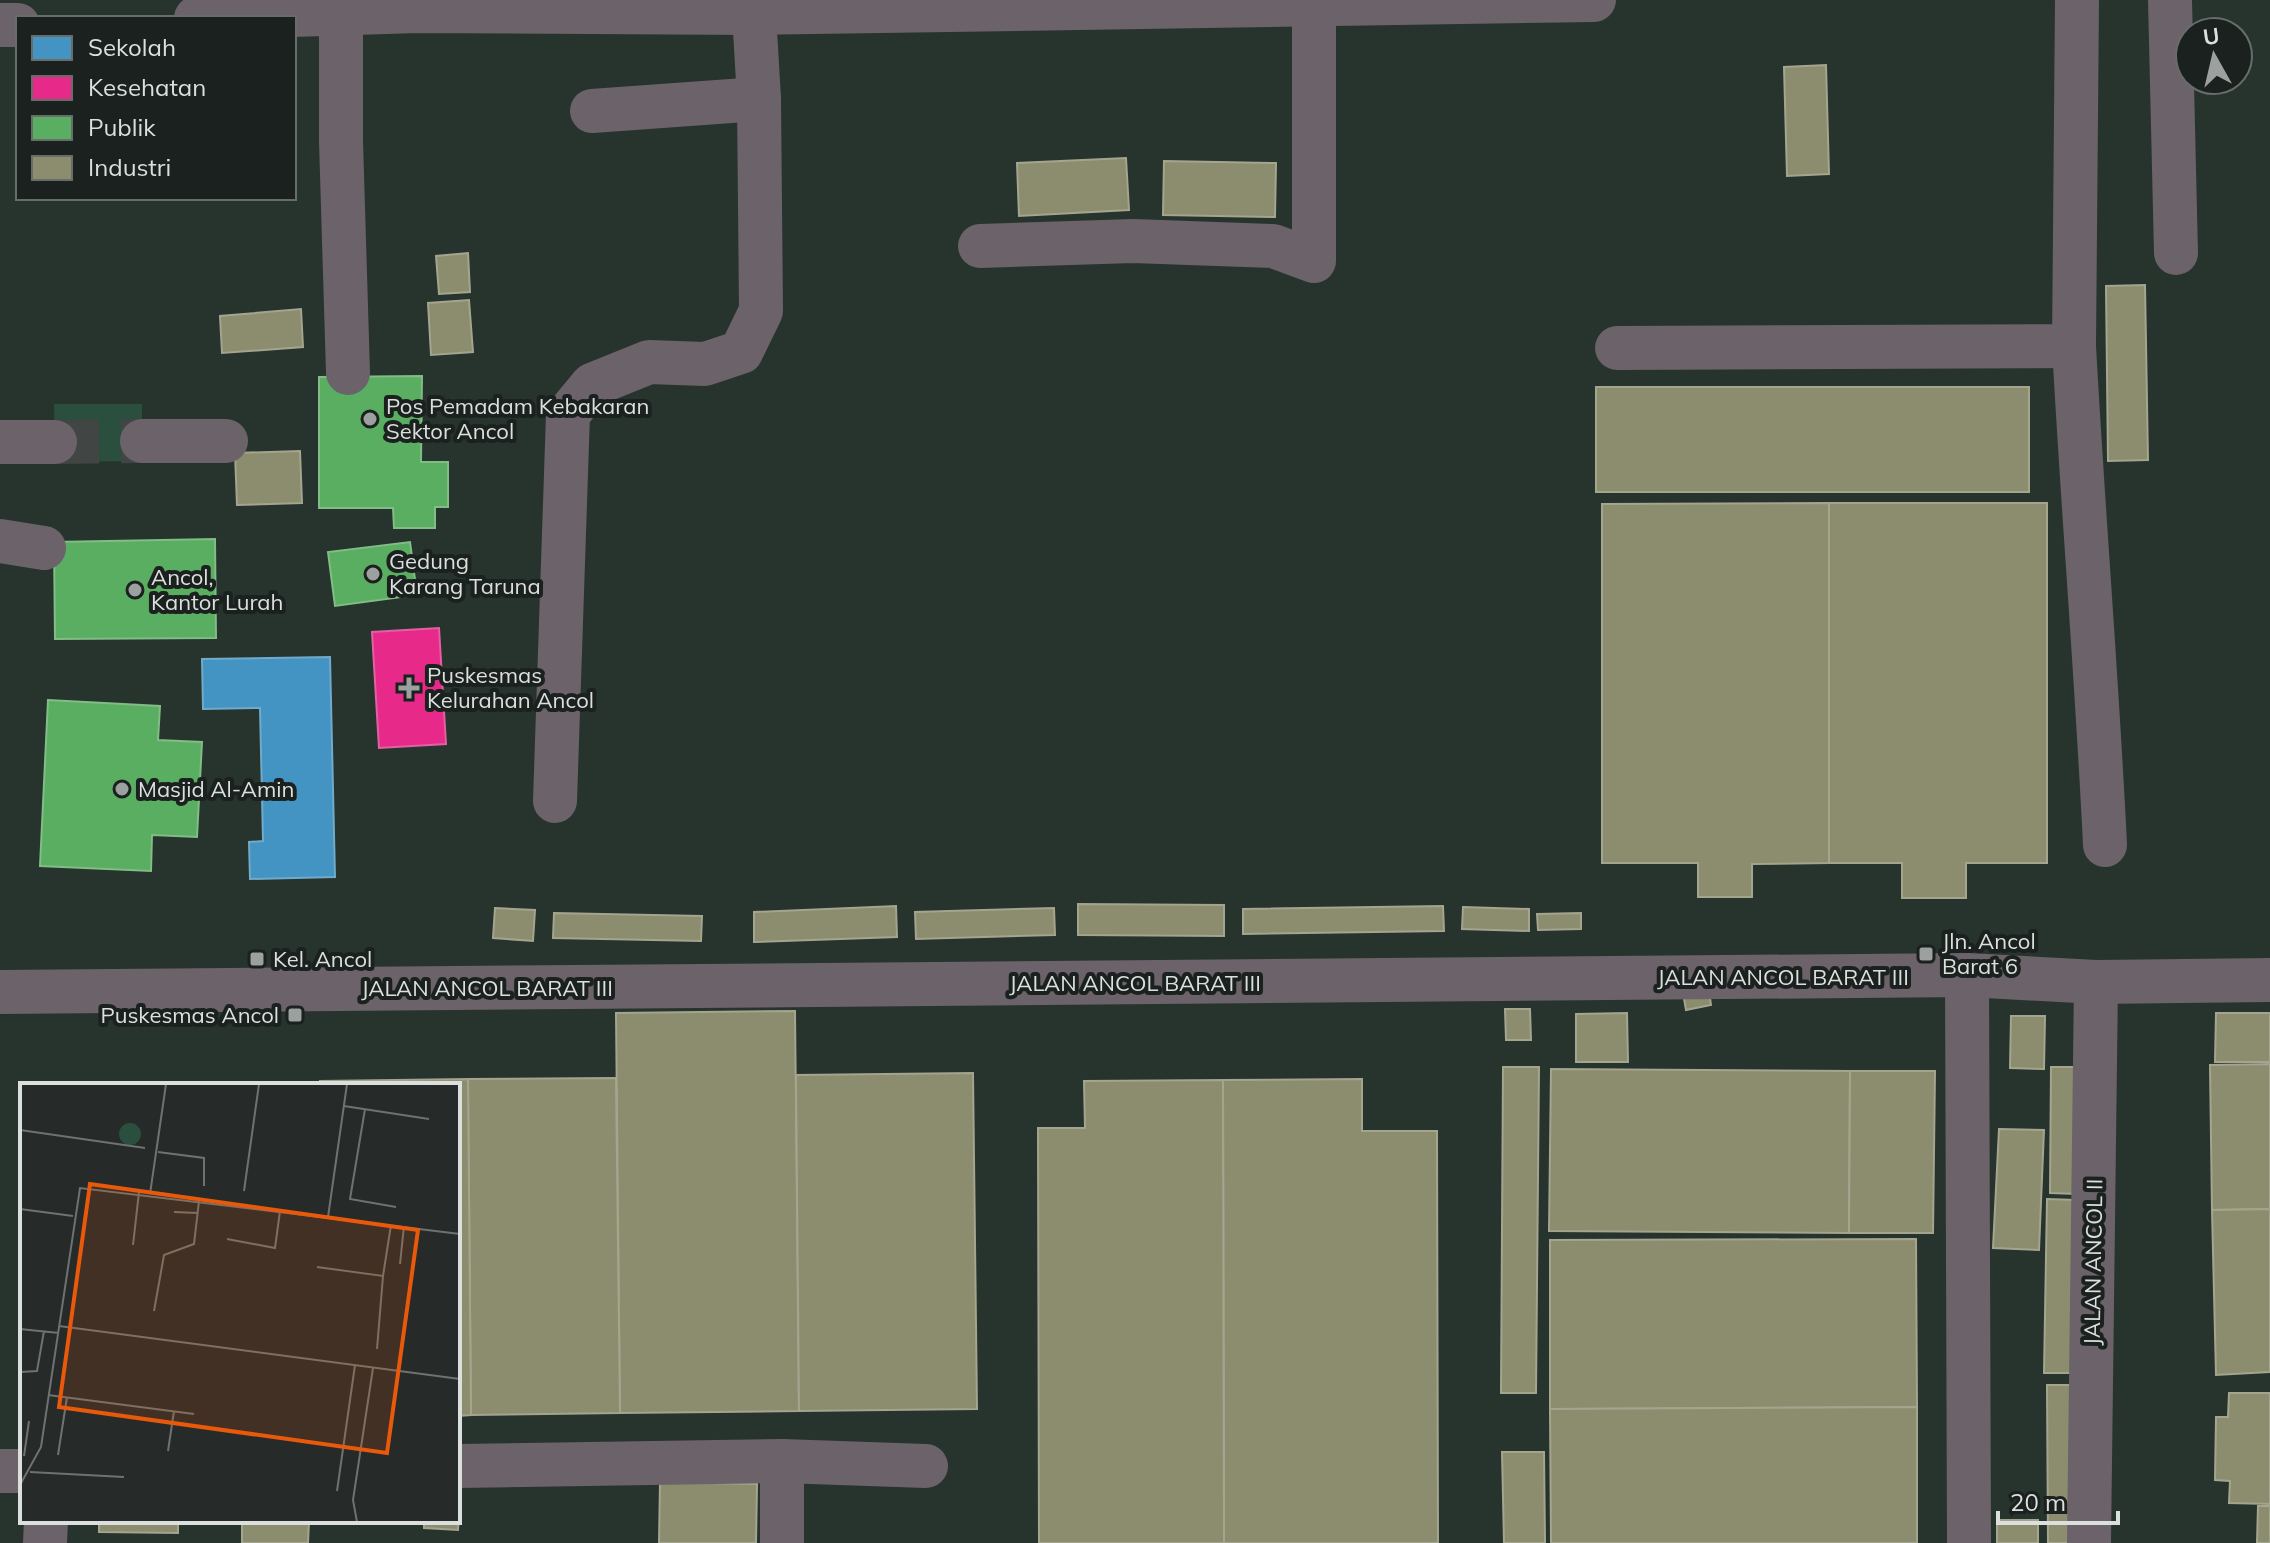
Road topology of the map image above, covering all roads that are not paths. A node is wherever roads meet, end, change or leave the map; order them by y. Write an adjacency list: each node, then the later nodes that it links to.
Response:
1 (1594, 0): 5 (street)
2 (2077, 0): 13 (street)
3 (2170, 0): 12 (street)
4 (417, 5): 6 (street); 7 (street)
5 (1314, 5): 7 (street); 11 (street)
6 (341, 13): 8 (street); 15 (street)
7 (754, 13): 9 (street)
8 (254, 16)
9 (759, 99): 10 (street); 22 (street)
10 (592, 111)
11 (980, 246)
12 (2176, 253)
13 (2074, 346): 14 (street); 23 (street)
14 (1617, 348)
15 (348, 373)
16 (142, 441): 17 (street)
17 (226, 441)
18 (0, 442): 19 (street)
19 (55, 442)
20 (0, 541): 21 (street)
21 (44, 548)
22 (555, 801)
23 (2105, 845)
24 (1967, 975): 26 (street, JALAN ANCOL BARAT III); 27 (street, JALAN ANCOL BARAT III); 34 (street)
25 (2270, 980): 26 (street, JALAN ANCOL BARAT III)
26 (2096, 982): 35 (street, JALAN ANCOL II)
27 (0, 992)
28 (782, 1461): 29 (street); 30 (street); 33 (street)
29 (460, 1466)
30 (926, 1466)
31 (46, 1523): 32 (street)
32 (45, 1543)
33 (782, 1543)
34 (1969, 1543)
35 (2089, 1543)

